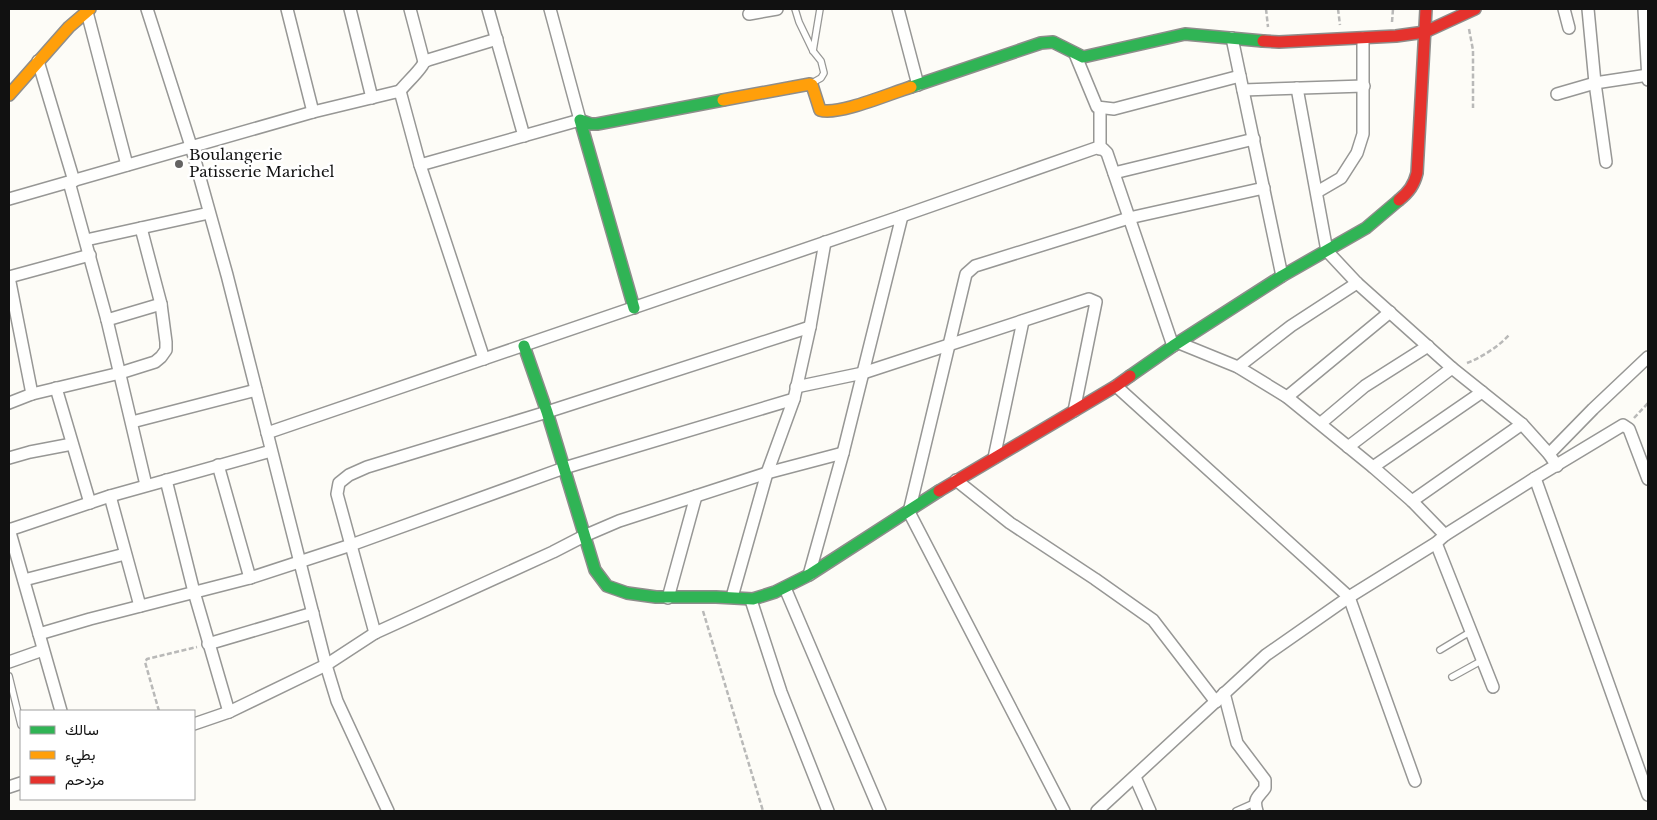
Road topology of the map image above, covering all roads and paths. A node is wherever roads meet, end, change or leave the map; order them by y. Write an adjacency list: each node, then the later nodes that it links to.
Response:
1 (147, 9): 46 (street)
2 (288, 9): 42 (street)
3 (350, 9): 39 (street)
4 (410, 9): 26 (street)
5 (488, 9): 22 (street)
6 (550, 9): 43 (street)
7 (777, 9): 17 (street)
8 (795, 9): 23 (lane)
9 (820, 9): 23 (lane)
10 (898, 9): 32 (street)
11 (1426, 9): 19 (street)
12 (1564, 9): 18 (street)
13 (1588, 9): 30 (street)
14 (1644, 9): 27 (street)
15 (85, 10): 25 (street); 49 (street)
16 (1470, 11): 19 (street); 41 (path)
17 (748, 14)
18 (1569, 28)
19 (1424, 32): 21 (street); 62 (street)
20 (1232, 38): 21 (street); 24 (street); 28 (street)
21 (1363, 38): 33 (street)
22 (496, 39): 26 (street); 44 (street)
23 (813, 51): 31 (lane)
24 (1075, 54): 32 (street); 40 (street)
25 (38, 61): 38 (street); 52 (street)
26 (424, 62): 36 (street)
27 (1648, 75): 29 (street); 30 (street)
28 (1240, 76): 35 (street); 40 (street)
29 (1648, 80)
30 (1595, 83): 37 (street); 48 (street)
31 (810, 84): 32 (street); 43 (street)
32 (918, 85)
33 (1364, 86): 34 (street); 54 (street)
34 (1297, 88): 35 (street); 54 (street)
35 (1243, 90): 45 (street)
36 (400, 91): 39 (street); 50 (street)
37 (1557, 94)
38 (9, 95)
39 (372, 98): 42 (street)
40 (1100, 108): 47 (street)
41 (1473, 108)
42 (313, 112): 46 (street)
43 (580, 120): 44 (street); 68 (street)
44 (524, 136): 50 (street)
45 (1254, 139): 51 (street); 53 (street)
46 (191, 146): 49 (street); 56 (street)
47 (1100, 149): 51 (street); 57 (street)
48 (1606, 162)
49 (127, 165): 52 (street)
50 (420, 165): 79 (street)
51 (1114, 173): 58 (street)
52 (71, 181): 55 (street); 60 (street)
53 (1264, 188): 58 (street); 64 (street)
54 (1317, 192): 62 (street)
55 (9, 199)
56 (209, 213): 59 (street); 86 (street)
57 (902, 216): 61 (street); 83 (street)
58 (1129, 218): 74 (street); 75 (street)
59 (141, 228): 60 (street); 67 (street)
60 (86, 240): 63 (street)
61 (824, 242): 68 (street); 72 (street)
62 (1327, 251): 64 (street); 66 (street)
63 (90, 254): 65 (street); 70 (street)
64 (1282, 276): 75 (street)
65 (9, 277): 89 (street)
66 (1357, 283): 69 (street); 80 (street)
67 (161, 304): 70 (street); 82 (street)
68 (634, 308): 76 (street)
69 (1390, 312): 77 (street); 90 (street)
70 (107, 320): 82 (street)
71 (1023, 321): 74 (street); 93 (street); 106 (street)
72 (810, 327): 88 (street); 94 (street)
73 (1509, 335): 81 (path)
74 (949, 345): 83 (street); 121 (street)
75 (1176, 345): 80 (street); 84 (street)
76 (524, 346): 79 (street); 94 (street)
77 (1428, 346): 81 (street); 96 (street)
78 (1648, 358): 104 (street)
79 (484, 359): 99 (street)
80 (1238, 367): 90 (street)
81 (1452, 368): 87 (street); 101 (street)
82 (120, 373): 85 (street); 95 (street)
83 (863, 373): 88 (street); 103 (street)
84 (1116, 386): 93 (street); 135 (street)
85 (56, 388): 89 (street); 100 (street)
86 (256, 390): 95 (street); 99 (street)
87 (1482, 392): 97 (street); 109 (street)
88 (795, 393): 110 (street); 111 (street)
89 (32, 394): 91 (street)
90 (1287, 397): 96 (street)
91 (9, 403)
92 (1648, 403): 98 (path)
93 (1074, 411): 106 (street)
94 (547, 412): 110 (street); 125 (street)
95 (132, 422): 116 (street)
96 (1321, 423): 101 (street)
97 (1522, 424): 104 (street); 119 (street)
98 (1626, 426): 108 (street); 113 (street)
99 (267, 433): 102 (street)
100 (72, 444): 105 (street); 120 (street)
101 (1348, 447): 109 (street)
102 (271, 451): 107 (street); 127 (street)
103 (842, 454): 111 (street); 128 (street)
104 (1549, 454): 108 (street)
105 (9, 458)
106 (994, 458): 115 (street)
107 (218, 465): 114 (street); 129 (street)
108 (1557, 466): 112 (street)
109 (1374, 467): 119 (street)
110 (564, 468): 123 (street); 125 (street)
111 (767, 473): 118 (street); 134 (street)
112 (1535, 478): 124 (street); 161 (street)
113 (1648, 479)
114 (166, 480): 116 (street); 132 (street)
115 (956, 480): 121 (street); 153 (street)
116 (146, 486): 117 (street)
117 (110, 496): 120 (street); 126 (street)
118 (696, 496): 123 (street); 136 (street)
119 (1412, 501): 124 (street)
120 (90, 504): 122 (street)
121 (908, 512): 128 (street); 167 (street)
122 (9, 529): 130 (street)
123 (584, 536): 136 (street); 141 (street)
124 (1440, 539): 135 (street); 140 (street)
125 (351, 545): 127 (street); 141 (street)
126 (125, 554): 130 (street); 138 (street)
127 (300, 562): 129 (street); 139 (street)
128 (809, 574): 131 (street)
129 (250, 578): 132 (street)
130 (24, 580): 142 (street)
131 (786, 588): 137 (street); 166 (street)
132 (194, 592): 138 (street); 143 (street)
133 (699, 597): 134 (street); 136 (street); 164 (path)
134 (732, 597): 137 (street)
135 (1349, 597): 152 (street); 160 (street)
136 (668, 598)
137 (751, 600): 165 (street)
138 (140, 606): 142 (street)
139 (313, 613): 143 (street); 148 (street)
140 (1470, 632): 145 (lane); 146 (street)
141 (375, 633): 148 (street)
142 (39, 634): 144 (street)
143 (208, 644): 155 (path); 156 (street)
144 (43, 650): 147 (street); 154 (street)
145 (1440, 650)
146 (1481, 660): 150 (lane); 151 (street)
147 (9, 662)
148 (326, 665): 156 (street); 163 (street)
149 (9, 676): 157 (lane)
150 (1452, 677)
151 (1493, 687)
152 (1224, 693): 153 (street); 162 (street)
153 (1216, 702): 159 (street)
154 (61, 710)
155 (159, 710)
156 (229, 712): 158 (street)
157 (20, 721)
158 (195, 724)
159 (1135, 777): 168 (street); 169 (street)
160 (1415, 781)
161 (1648, 795)
162 (1256, 807): 170 (lane)
163 (388, 811)
164 (763, 811)
165 (828, 811)
166 (880, 811)
167 (1064, 811)
168 (1099, 811)
169 (1150, 811)
170 (1236, 811)

